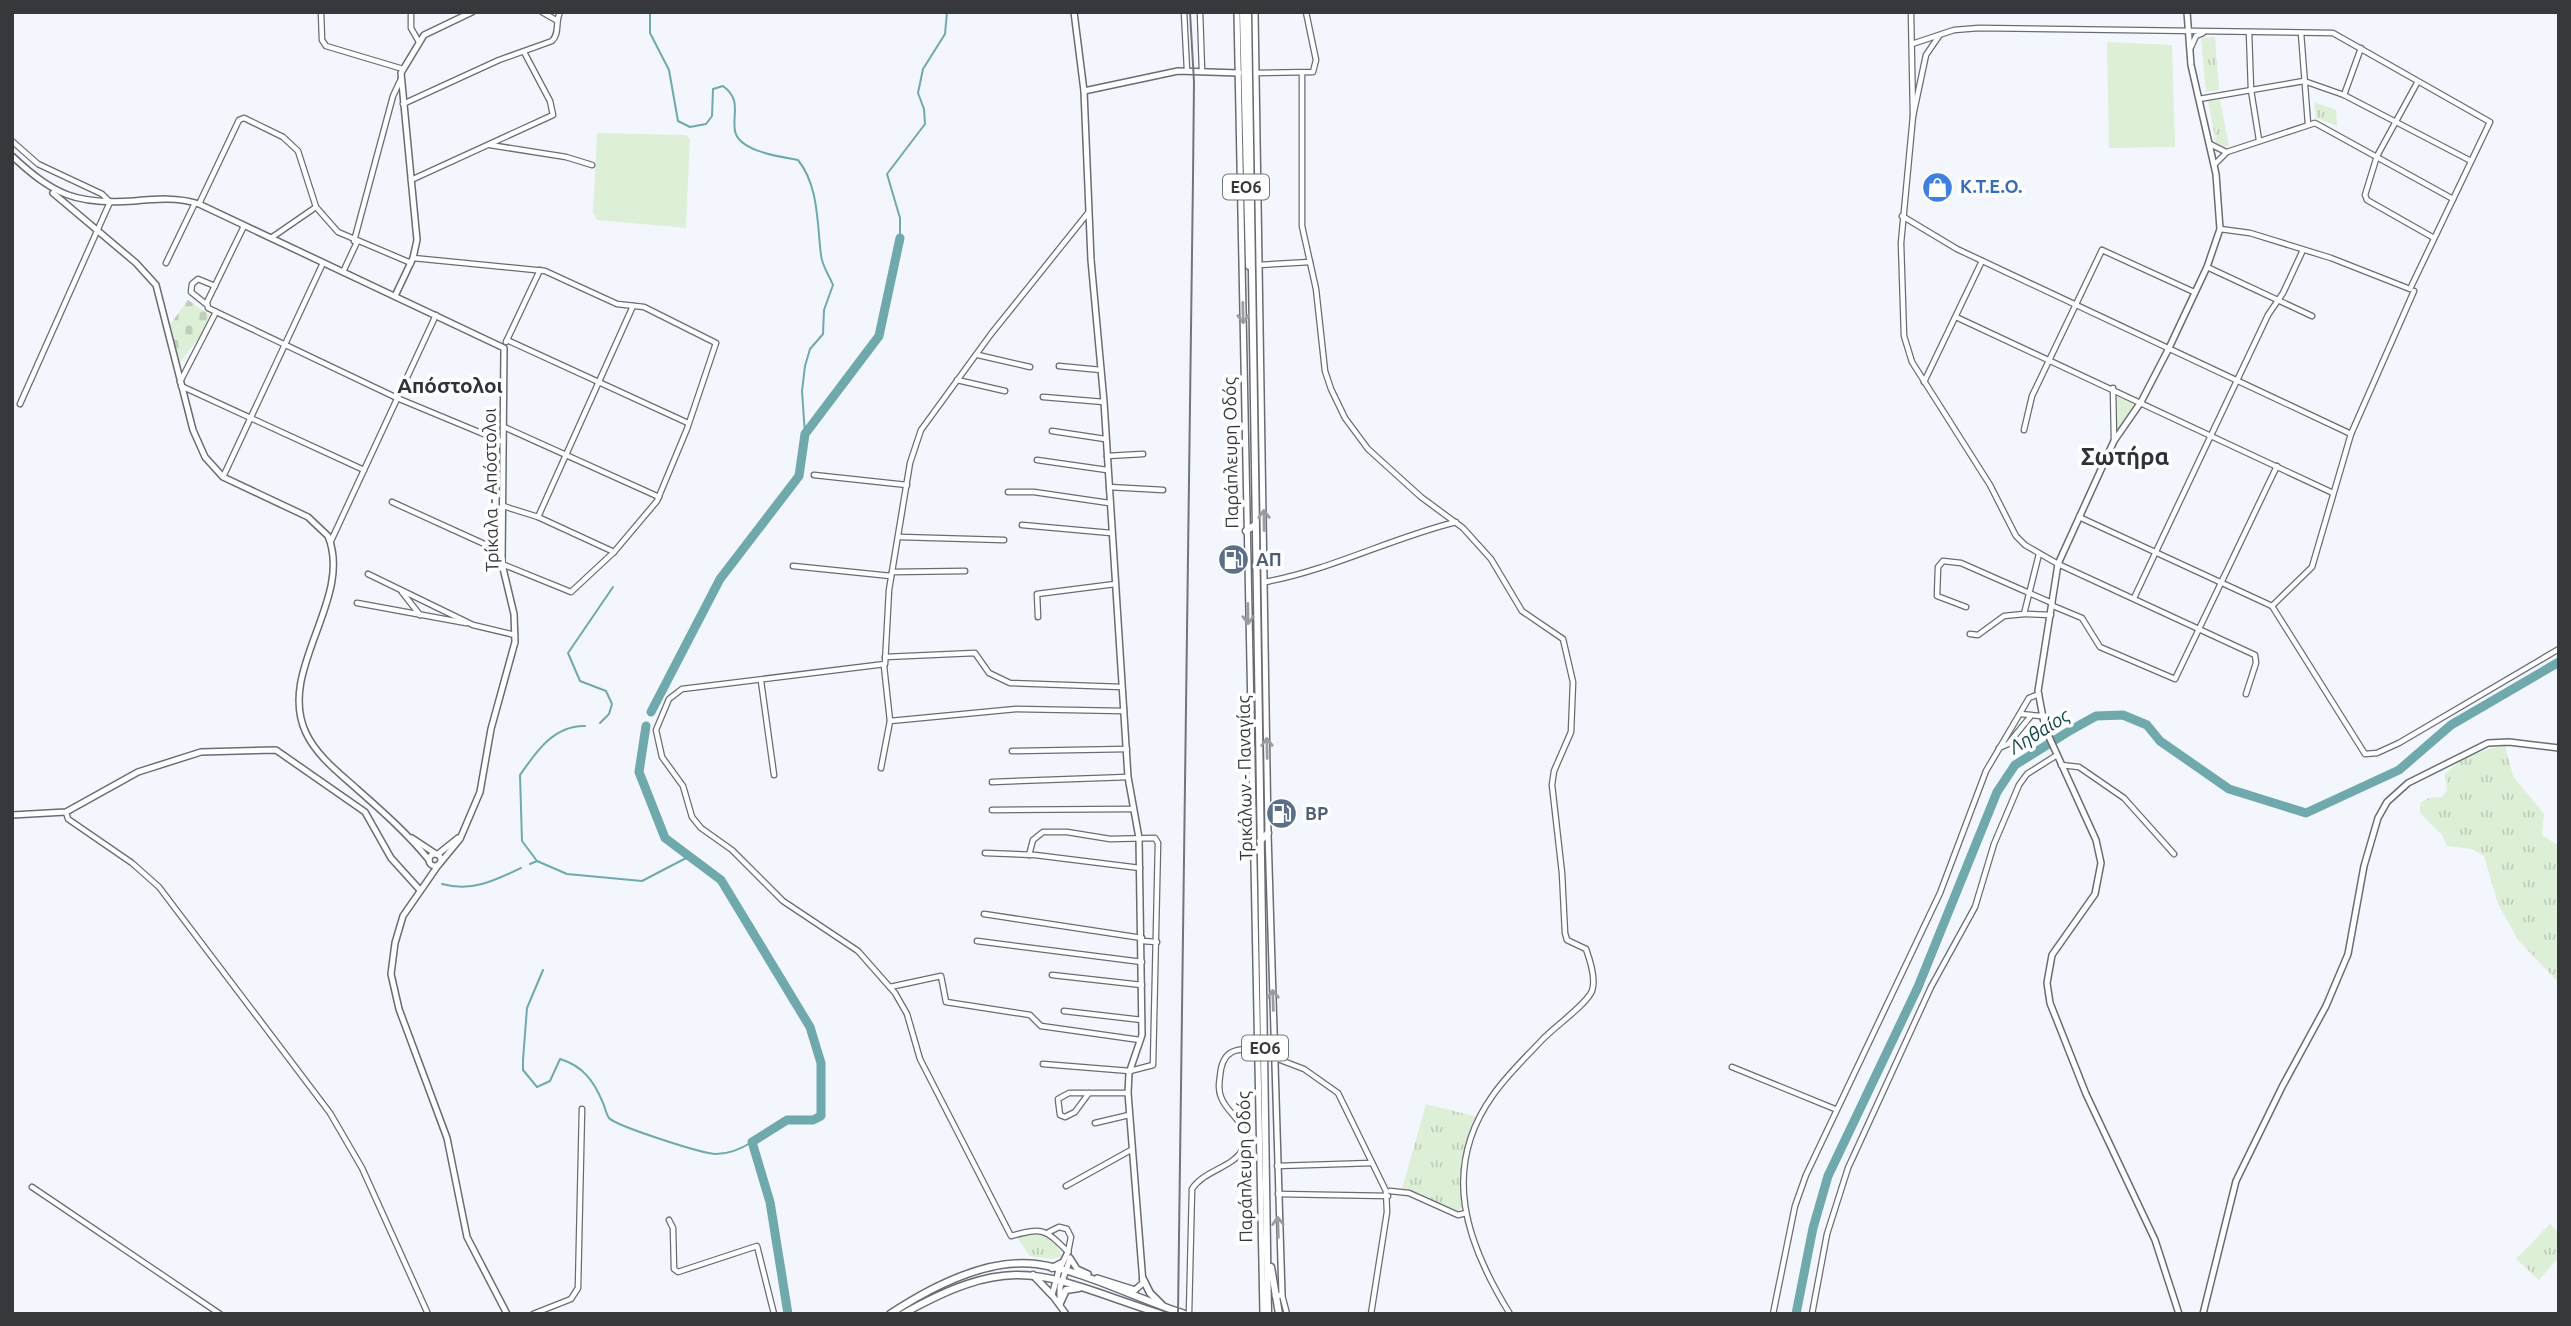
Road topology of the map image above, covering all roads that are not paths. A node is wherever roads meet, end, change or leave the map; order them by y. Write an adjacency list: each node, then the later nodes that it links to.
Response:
1 (321, 12): 26 (street)
2 (411, 12): 21 (street)
3 (472, 12): 21 (street)
4 (542, 12): 15 (street)
5 (561, 12): 15 (street)
6 (1074, 12): 35 (street)
7 (1184, 12): 27 (street)
8 (1200, 12): 28 (street)
9 (1237, 12): 29 (street, Παράπλευρη Οδός)
10 (1246, 12): 29 (main road, Τρικάλων - Παναγίας / ΕΟ6)
11 (1255, 12): 29 (street, Παράπλευρη Οδός)
12 (1306, 12): 30 (street)
13 (1911, 12): 22 (street)
14 (2187, 12): 16 (street)
15 (556, 20): 24 (street)
16 (2186, 31): 17 (street); 20 (street); 25 (street)
17 (2205, 32): 18 (street); 25 (street)
18 (2249, 32): 19 (street); 34 (street)
19 (2301, 33): 23 (street); 32 (street)
20 (1940, 35): 22 (street); 39 (street)
21 (419, 42): 26 (street)
22 (1912, 44): 39 (street)
23 (2361, 48): 33 (street); 36 (street)
24 (524, 52): 38 (street); 45 (street)
25 (2190, 55): 37 (street)
26 (403, 69): 31 (street)
27 (1186, 70): 28 (street); 35 (street)
28 (1202, 71): 29 (street)
29 (1246, 74): 30 (street); 74 (street, Παράπλευρη Οδός); 142 (main road, Τρικάλων - Παναγίας / ΕΟ6); 144 (street, Παράπλευρη Οδός, one-way to 144)
30 (1302, 74): 71 (street)
31 (401, 79): 38 (street); 67 (street)
32 (2304, 81): 34 (street); 36 (street); 41 (street)
33 (2417, 83): 40 (street); 49 (street)
34 (2251, 90): 37 (street); 42 (street)
35 (1084, 91): 58 (street)
36 (2344, 95): 40 (street)
37 (2198, 99): 44 (street)
38 (403, 104): 52 (street)
39 (1913, 117): 59 (street)
40 (2397, 121): 48 (street); 49 (street)
41 (2308, 124): 42 (street); 48 (street)
42 (2259, 140): 46 (street)
43 (12, 141): 55 (street)
44 (2209, 143): 46 (street); 51 (street)
45 (490, 145): 50 (street); 52 (street)
46 (2227, 152): 51 (street)
47 (12, 156): 53 (street)
48 (2377, 156): 54 (street); 66 (street)
49 (2471, 162): 54 (street)
50 (592, 165)
51 (2214, 166): 62 (street)
52 (410, 180): 69 (street)
53 (51, 190): 55 (street); 63 (street)
54 (2453, 199): 66 (street)
55 (110, 202): 56 (street); 63 (street)
56 (197, 204): 57 (street); 60 (street); 72 (street)
57 (316, 207): 65 (street); 67 (street)
58 (1088, 213): 94 (street); 98 (street)
59 (1902, 216): 61 (street); 64 (street)
60 (244, 226): 65 (street); 78 (street)
61 (1920, 229): 64 (street); 70 (street)
62 (2220, 229): 68 (street); 75 (street)
63 (96, 231): 103 (street); 110 (street)
64 (1901, 231): 101 (street)
65 (271, 238): 73 (street)
66 (2434, 238): 68 (street)
67 (356, 242): 69 (street); 77 (street)
68 (2303, 250): 82 (street)
69 (412, 261): 76 (street); 81 (street)
70 (1982, 261): 83 (street); 89 (street)
71 (1310, 262): 74 (street); 141 (street)
72 (166, 263)
73 (323, 263): 77 (street); 91 (street)
74 (1259, 265): 161 (street, Παράπλευρη Οδός, one-way to 74)
75 (2207, 267): 80 (street); 82 (street)
76 (540, 270): 85 (street); 90 (street)
77 (343, 272): 81 (street)
78 (215, 285): 84 (street); 84 (street)
79 (2414, 290): 116 (street)
80 (2194, 292): 83 (street); 93 (street)
81 (395, 296): 87 (street)
82 (2276, 301): 88 (street); 100 (street)
83 (2075, 303): 93 (street); 95 (street)
84 (206, 304): 86 (street)
85 (633, 306): 102 (street); 112 (street)
86 (216, 312): 91 (street); 103 (street)
87 (436, 315): 92 (street); 107 (street)
88 (2312, 316)
89 (1956, 317): 95 (street); 101 (street)
90 (508, 340): 92 (street); 102 (street)
91 (285, 343): 107 (street); 111 (street)
92 (502, 346): 113 (street, Τρίκαλα - Απόστολοι)
93 (2169, 348): 100 (street); 109 (street)
94 (978, 355): 97 (street); 99 (street)
95 (2048, 359): 104 (street); 114 (street)
96 (1059, 366): 98 (street)
97 (1030, 367)
98 (1101, 370): 108 (street)
99 (956, 380): 105 (street); 130 (street)
100 (2237, 380): 116 (street); 117 (street)
101 (1924, 382): 152 (street)
102 (600, 383): 112 (street); 122 (street)
103 (181, 384): 111 (street); 129 (street)
104 (2113, 388): 109 (street); 119 (street)
105 (1005, 391)
106 (1042, 397): 108 (street)
107 (397, 398): 120 (street); 126 (street)
108 (1104, 402): 118 (street)
109 (2141, 402): 117 (street); 119 (street)
110 (20, 404)
111 (251, 418): 126 (street); 129 (street)
112 (688, 424): 135 (street)
113 (504, 427): 120 (street, Τρίκαλα - Απόστολοι); 122 (street)
114 (2024, 430)
115 (1052, 431): 118 (street)
116 (2351, 434): 134 (street)
117 (2211, 436): 125 (street); 151 (street)
118 (1105, 439): 123 (street)
119 (2115, 441): 140 (street)
120 (503, 442): 138 (street, Τρίκαλα - Απόστολοι)
121 (1143, 454): 123 (street)
122 (567, 455): 135 (street); 139 (street)
123 (1107, 456): 127 (street)
124 (1037, 460): 127 (street)
125 (2277, 466): 134 (street); 162 (street)
126 (364, 470): 148 (street)
127 (1107, 470): 131 (street)
128 (814, 475): 130 (street)
129 (223, 477): 148 (street)
130 (907, 485): 146 (street)
131 (1108, 487): 132 (street); 137 (street)
132 (1163, 490)
133 (1008, 492): 137 (street)
134 (2333, 493): 169 (street)
135 (659, 497): 150 (street)
136 (392, 502): 149 (street)
137 (1109, 503): 145 (street)
138 (503, 506): 139 (street); 149 (street, Τρίκαλα - Απόστολοι)
139 (538, 517): 150 (street)
140 (2079, 517): 151 (street); 154 (street)
141 (1457, 522): 161 (street); 250 (street)
142 (1255, 525): 144 (main road); 160 (main road, Τρικάλων - Παναγίας / ΕΟ6)
143 (1021, 526): 145 (street)
144 (1246, 531): 159 (street, Παράπλευρη Οδός)
145 (1111, 533): 163 (street)
146 (900, 537): 147 (street); 158 (street)
147 (1004, 540)
148 (331, 541): 208 (street)
149 (502, 552): 153 (street, Τρίκαλα - Απόστολοι)
150 (614, 552): 153 (street)
151 (2156, 552): 162 (street); 166 (street)
152 (2039, 554): 154 (street); 165 (street)
153 (502, 564): 178 (street, Τρίκαλα - Απόστολοι)
154 (2058, 564): 166 (street); 168 (street)
155 (793, 566): 158 (street)
156 (965, 571): 158 (street)
157 (368, 574): 164 (street)
158 (892, 574): 180 (street)
159 (1247, 576): 160 (main road); 232 (street, Παράπλευρη Οδός, one-way to 232)
160 (1256, 582): 201 (main road, Τρικάλων - Παναγίας / ΕΟ6)
161 (1265, 582): 202 (street, Παράπλευρη Οδός, one-way to 161)
162 (2223, 582): 169 (street); 176 (street)
163 (1115, 584): 174 (street); 183 (street)
164 (401, 591): 173 (street); 175 (street)
165 (2029, 593): 168 (street); 170 (street); 171 (street)
166 (2134, 598): 176 (street)
167 (357, 604): 173 (street)
168 (2053, 605): 172 (street); 176 (street)
169 (2272, 606): 179 (street)
170 (1966, 607)
171 (2024, 614): 172 (street); 177 (street)
172 (2052, 615): 184 (street)
173 (420, 616): 175 (street)
174 (1038, 617)
175 (473, 625): 178 (street)
176 (2201, 629): 185 (street)
177 (1970, 634)
178 (515, 635): 207 (street, Τρίκαλα - Απόστολοι)
179 (2559, 649)
180 (885, 657): 181 (street); 183 (street)
181 (883, 665): 182 (street); 190 (street)
182 (761, 681): 198 (street); 228 (street)
183 (1122, 687): 186 (street)
184 (2039, 694): 187 (street); 188 (street)
185 (2246, 694)
186 (1124, 711): 190 (street); 193 (street)
187 (2020, 714): 189 (street); 191 (street)
188 (2041, 716): 189 (street); 195 (street)
189 (2030, 717): 191 (street)
190 (890, 721): 197 (street)
191 (1998, 748): 240 (street)
192 (2559, 748): 284 (street)
193 (1127, 750): 194 (street); 199 (street)
194 (1012, 751)
195 (2057, 754): 196 (street); 282 (street)
196 (2061, 765): 214 (street); 283 (street)
197 (881, 768)
198 (774, 775)
199 (1128, 777): 200 (street); 204 (street)
200 (992, 782)
201 (1259, 786): 202 (main road); 211 (main road, Τρικάλων - Παναγίας / ΕΟ6)
202 (1268, 790): 209 (street, Παράπλευρη Οδός)
203 (992, 810): 204 (street)
204 (1133, 810): 210 (street)
205 (66, 812): 206 (street); 220 (street); 267 (street)
206 (12, 815)
207 (464, 830): 213 (street, Τρίκαλα - Απόστολοι); 217 (street, Τρίκαλα - Απόστολοι)
208 (403, 833): 213 (street); 216 (street)
209 (1268, 833): 211 (main road); 233 (street, Παράπλευρη Οδός, one-way to 209)
210 (1139, 838): 215 (street); 218 (street); 224 (street)
211 (1261, 841): 256 (main road, Τρικάλων - Παναγίας / ΕΟ6)
212 (985, 853): 215 (street)
213 (437, 854): 216 (street, Τρίκαλα - Απόστολοι); 217 (street)
214 (2174, 854)
215 (1029, 855): 218 (street)
216 (429, 861): 217 (street); 219 (street)
217 (440, 863): 219 (street, Τρίκαλα - Απόστολοι)
218 (1140, 868): 222 (street)
219 (427, 881): 220 (street, Τρίκαλα - Απόστολοι)
220 (419, 890): 268 (street, Τρίκαλα - Απόστολοι)
221 (984, 914): 222 (street)
222 (1142, 940): 224 (street); 225 (street)
223 (977, 941): 225 (street)
224 (1157, 942): 236 (street)
225 (1143, 962): 227 (street)
226 (1052, 975): 227 (street)
227 (1143, 985): 230 (street)
228 (890, 987): 231 (street); 254 (street)
229 (1064, 1011): 230 (street)
230 (1142, 1020): 231 (street)
231 (1141, 1040): 236 (street)
232 (1257, 1050): 274 (street); 275 (street, Παράπλευρη Οδός)
233 (1275, 1058): 244 (street); 245 (street, Παράπλευρη Οδός)
234 (1043, 1065): 236 (street)
235 (1732, 1067): 240 (street)
236 (1130, 1071): 238 (street)
237 (1089, 1093): 237 (street); 238 (street)
238 (1128, 1093): 241 (street)
239 (582, 1109): 269 (street)
240 (1835, 1109): 281 (street)
241 (1129, 1115): 242 (street); 243 (street)
242 (1095, 1123)
243 (1131, 1150): 246 (street); 260 (street)
244 (1372, 1163): 245 (street); 249 (street)
245 (1277, 1166): 248 (street, Παράπλευρη Οδός)
246 (1066, 1186)
247 (32, 1187): 266 (street)
248 (1277, 1194): 249 (street); 263 (street, Παράπλευρη Οδός, one-way to 248)
249 (1389, 1194): 251 (street); 279 (street)
250 (1466, 1213): 251 (street); 253 (street)
251 (1458, 1215): 253 (street)
252 (669, 1220): 270 (street)
253 (1466, 1220): 280 (street)
254 (1049, 1232): 255 (street); 255 (street)
255 (1069, 1255): 257 (street); 257 (street); 260 (street)
256 (1269, 1256): 263 (main road, Τρικάλων - Παναγίας / ΕΟ6); 276 (main road, Τρικάλων - Παναγίας / ΕΟ6)
257 (1059, 1268): 259 (street); 265 (main road); 271 (main road)
258 (1031, 1274): 259 (main road); 262 (main road); 272 (main road)
259 (1059, 1279): 261 (main road); 262 (street); 264 (street)
260 (1143, 1279): 265 (main road)
261 (1081, 1287): 264 (main road); 265 (main road)
262 (1052, 1295): 264 (street)
263 (1279, 1296): 277 (main road, Τρικάλων - Παναγίας / ΕΟ6); 278 (street)
264 (1060, 1305): 273 (street)
265 (1164, 1311): 274 (main road)
266 (220, 1314)
267 (428, 1314)
268 (507, 1314)
269 (533, 1314)
270 (774, 1314)
271 (890, 1314)
272 (903, 1314)
273 (1066, 1314)
274 (1187, 1314)
275 (1263, 1314)
276 (1268, 1314)
277 (1279, 1314)
278 (1287, 1314)
279 (1371, 1314)
280 (1510, 1314)
281 (1773, 1314)
282 (1812, 1314)
283 (2179, 1314)
284 (2203, 1314)

